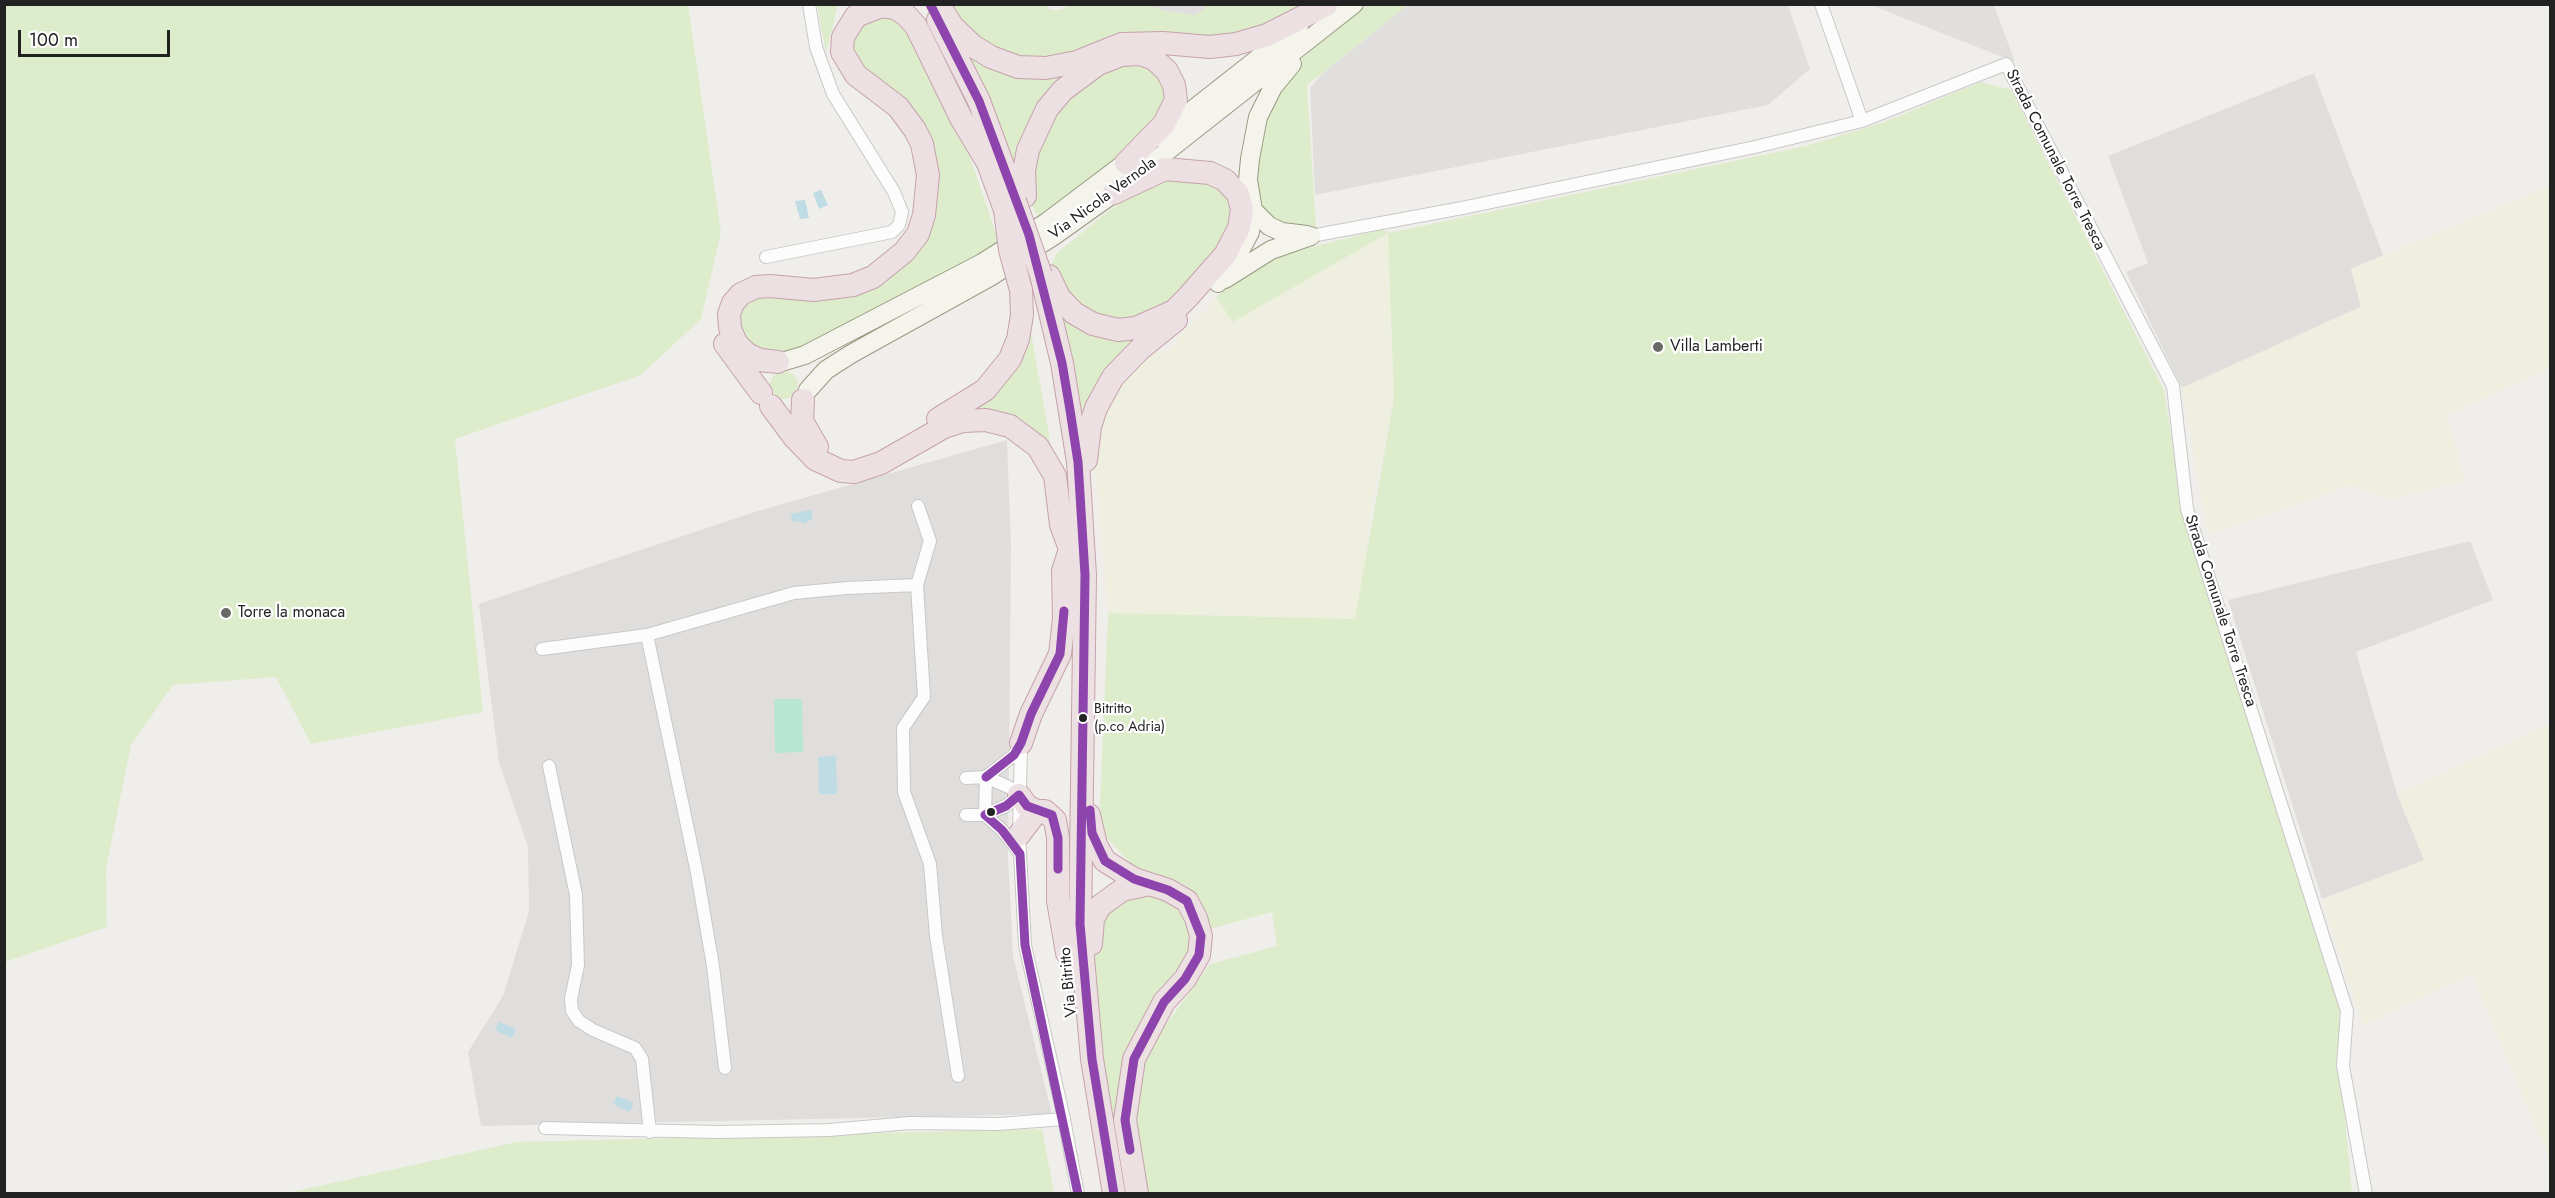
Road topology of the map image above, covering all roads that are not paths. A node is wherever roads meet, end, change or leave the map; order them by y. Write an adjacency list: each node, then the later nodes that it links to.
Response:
1 (809, 4): 16 (street)
2 (842, 4): 21 (highway)
3 (914, 4): 11 (highway, Via Bitritto)
4 (930, 4): 13 (highway, Via Bitritto)
5 (938, 4): 8 (highway)
6 (1354, 4): 8 (main road, Via Nicola Vernola)
7 (1821, 4): 9 (street)
8 (1328, 11): 10 (main road, Via Nicola Vernola); 12 (main road, Via Nicola Vernola); 14 (main road)
9 (1862, 121): 15 (street); 50 (street, Strada Comunale Torre Tresca)
10 (1126, 163): 13 (highway); 19 (main road, Via Nicola Vernola)
11 (991, 168): 13 (highway, Via Bitritto); 19 (highway)
12 (1114, 193): 17 (highway); 20 (main road, Via Nicola Vernola)
13 (1015, 202): 17 (highway, Via Bitritto, bridge); 17 (highway, Via Bitritto, bridge)
14 (1253, 210): 15 (main road); 18 (main road)
15 (1311, 236): 18 (main road)
16 (766, 257)
17 (1035, 277): 20 (highway); 23 (highway, Via Bitritto); 26 (highway, Via Bitritto)
18 (1218, 284): 26 (highway)
19 (781, 362): 20 (main road); 21 (main road)
20 (806, 395): 21 (main road)
21 (766, 399): 23 (highway)
22 (918, 506): 24 (street)
23 (1070, 549): 28 (highway); 39 (highway, Via Bitritto)
24 (917, 585): 25 (street); 41 (street)
25 (647, 635): 27 (street); 40 (street)
26 (1084, 639): 29 (highway, Via Bitritto)
27 (542, 649)
28 (1021, 744): 31 (street); 33 (street)
29 (1081, 765): 38 (highway); 42 (highway, Via Bitritto)
30 (549, 766): 45 (street)
31 (986, 777): 32 (street); 33 (street); 36 (street)
32 (966, 778)
33 (1019, 795): 34 (highway); 36 (street); 37 (street)
34 (1036, 811): 37 (highway); 39 (highway)
35 (966, 815): 36 (street)
36 (985, 815): 37 (street)
37 (1020, 844): 43 (street)
38 (1151, 884): 42 (highway); 49 (highway)
39 (1067, 953): 47 (highway, Via Bitritto)
40 (725, 1068)
41 (958, 1076)
42 (1101, 1113): 48 (highway, Via Bitritto)
43 (1064, 1119): 45 (street); 46 (street)
44 (545, 1128): 45 (street)
45 (650, 1132)
46 (1078, 1194)
47 (1098, 1194)
48 (1114, 1194)
49 (1137, 1194)
50 (2366, 1194)

